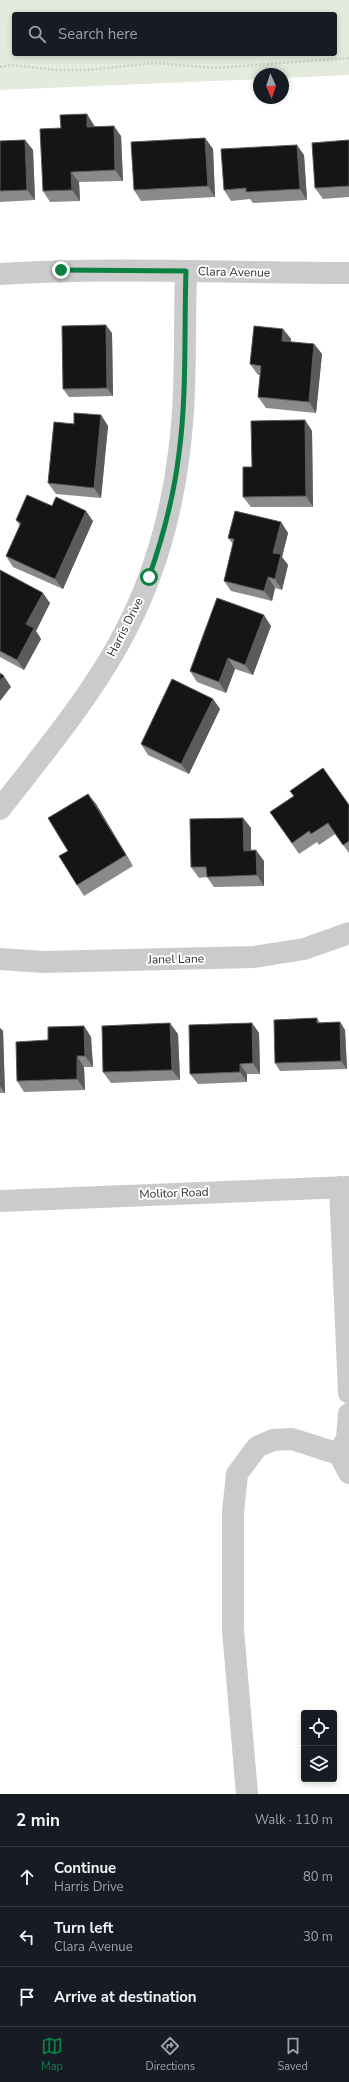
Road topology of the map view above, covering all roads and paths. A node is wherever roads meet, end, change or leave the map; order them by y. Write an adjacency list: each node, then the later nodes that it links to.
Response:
1 (349, 58): 2 (path)
2 (0, 67)
3 (186, 271): 4 (street, Clara Avenue); 5 (street, Clara Avenue); 6 (street, Harris Drive)
4 (349, 273)
5 (0, 274)
6 (0, 809)
7 (349, 933): 8 (street, Janel Lane)
8 (0, 959)
9 (345, 1187): 10 (street, Molitor Road); 11 (street)
10 (0, 1201)
11 (349, 1393)
12 (349, 1414): 13 (street)
13 (339, 1454): 14 (street); 15 (street)
14 (349, 1473)
15 (247, 1794)

